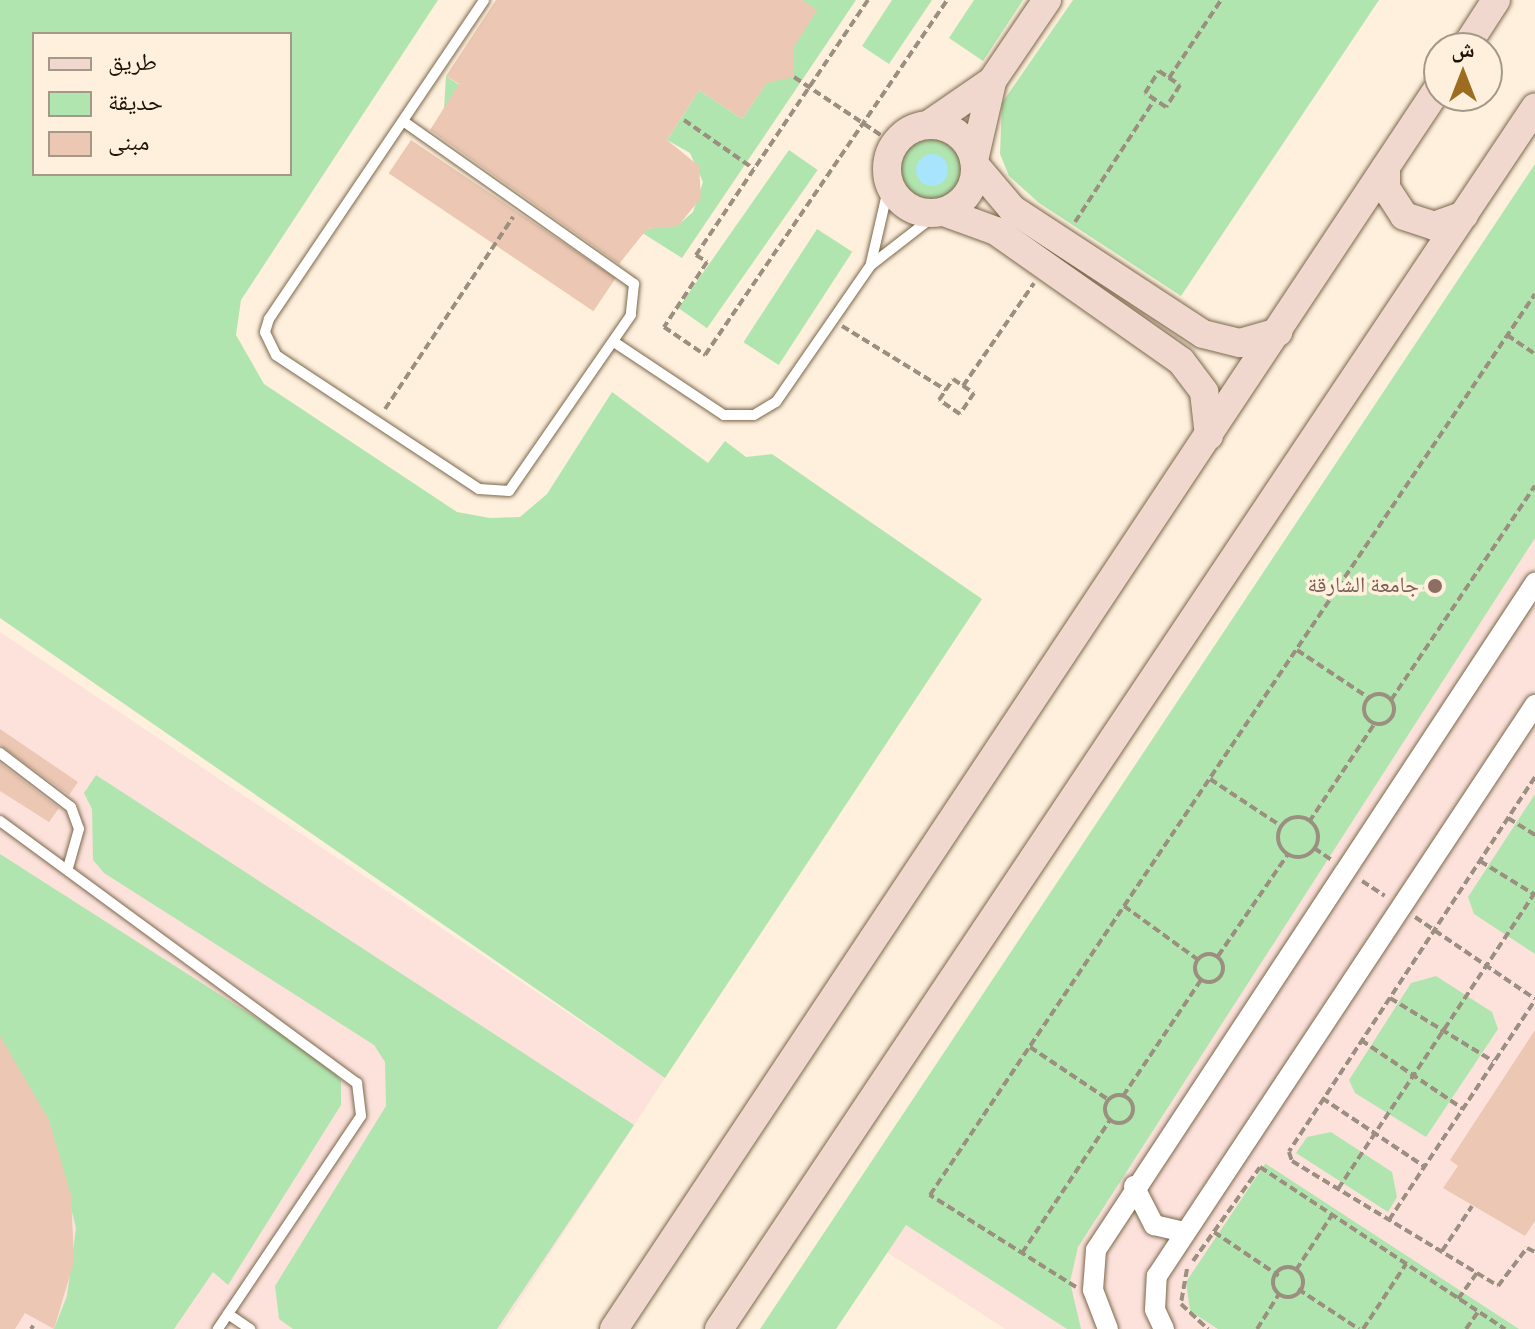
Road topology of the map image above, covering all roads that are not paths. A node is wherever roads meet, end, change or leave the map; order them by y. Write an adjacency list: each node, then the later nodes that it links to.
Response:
1 (484, 0): 8 (lane)
2 (1047, 0): 5 (street)
3 (1496, 0): 4 (street)
4 (1475, 32)
5 (992, 81): 9 (street); 10 (street)
6 (1535, 108): 14 (street)
7 (1423, 111): 11 (street)
8 (403, 121): 19 (lane); 19 (lane)
9 (928, 125): 10 (street); 12 (street)
10 (975, 162): 13 (street); 16 (street)
11 (1386, 167): 14 (street); 18 (street)
12 (889, 185): 13 (street); 15 (lane)
13 (941, 212): 15 (lane); 17 (street)
14 (1464, 215): 32 (street)
15 (871, 265): 19 (lane)
16 (1133, 289): 17 (street); 18 (street)
17 (1117, 314): 20 (street)
18 (1278, 332): 20 (street)
19 (614, 342)
20 (1209, 436): 31 (street)
21 (1535, 583): 26 (street)
22 (1535, 705): 27 (street)
23 (0, 753): 25 (lane)
24 (0, 821): 25 (lane)
25 (68, 868): 28 (lane)
26 (1134, 1186): 27 (street); 33 (street)
27 (1184, 1232): 34 (street)
28 (228, 1314): 29 (lane); 30 (lane)
29 (218, 1329)
30 (250, 1329)
31 (614, 1329)
32 (719, 1329)
33 (1108, 1329)
34 (1164, 1329)

